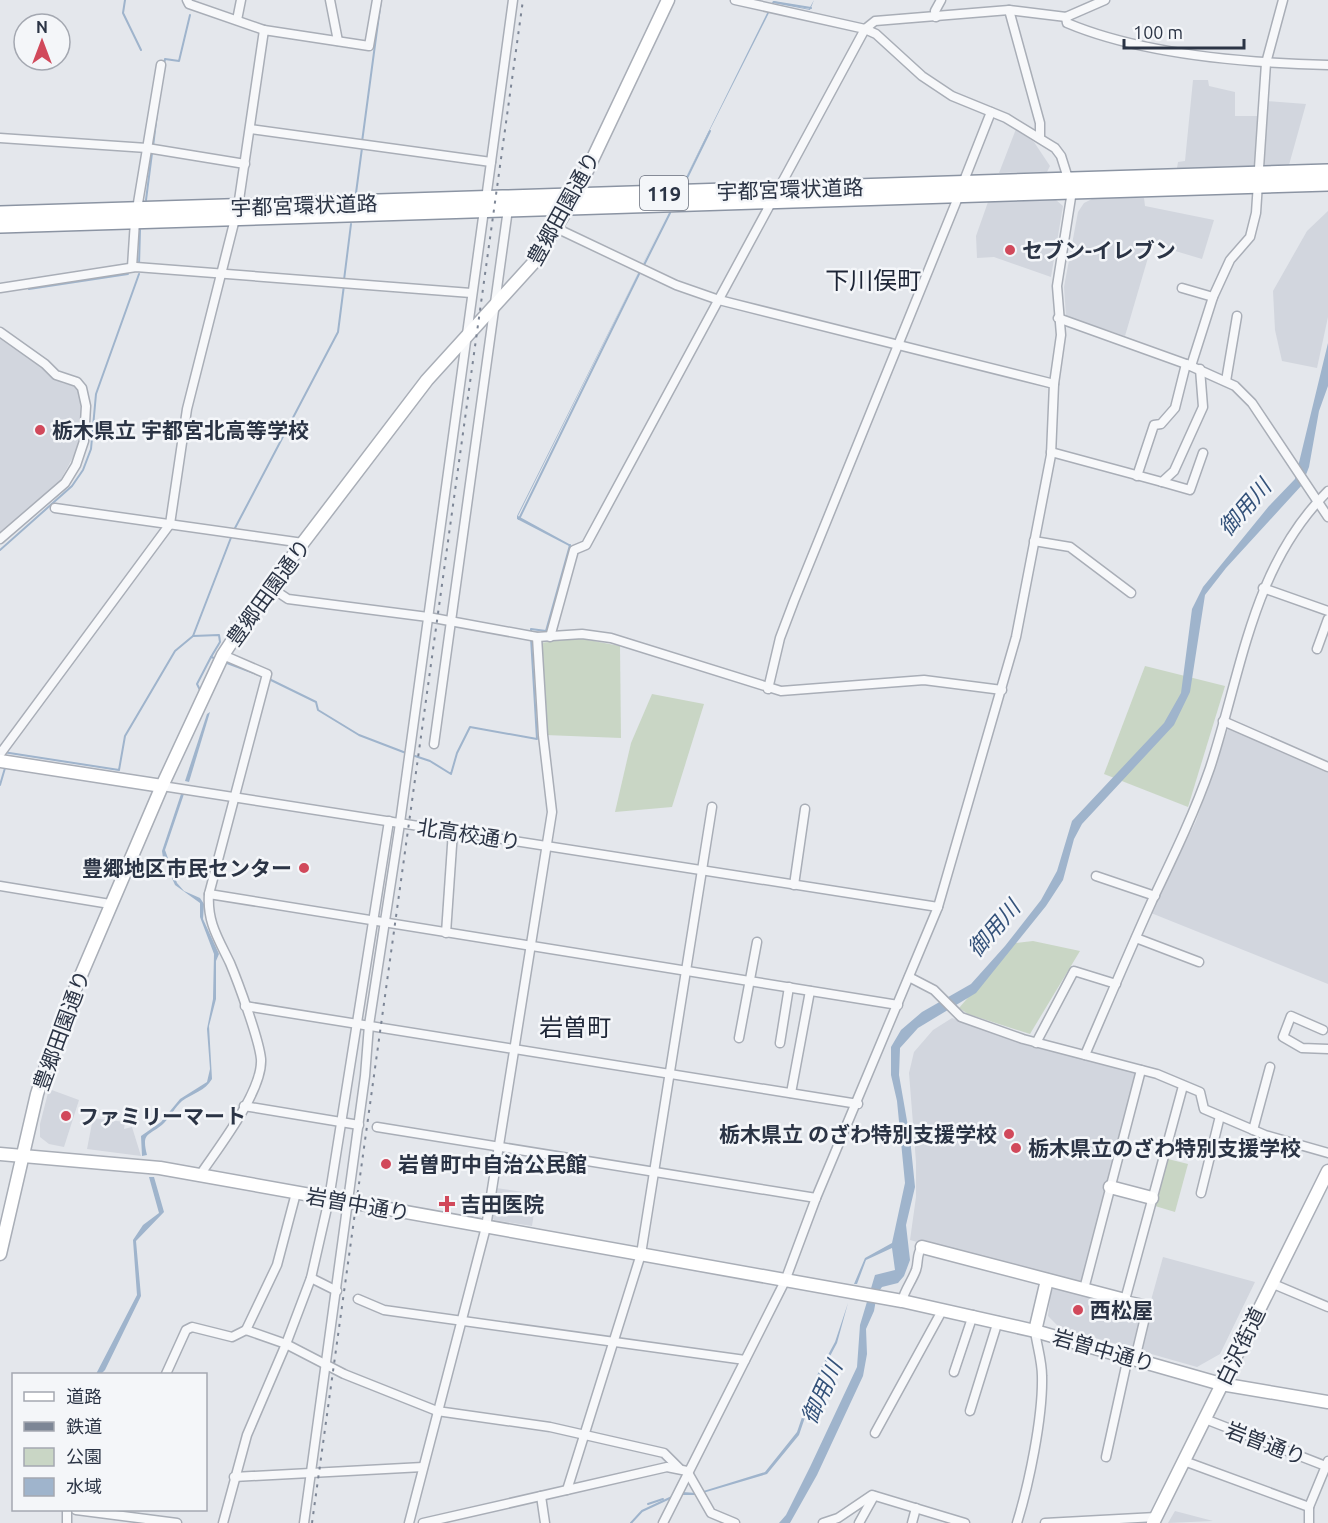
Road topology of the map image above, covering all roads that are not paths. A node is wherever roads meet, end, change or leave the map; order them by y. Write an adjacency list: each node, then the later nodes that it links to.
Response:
1 (187, 0): 14 (street)
2 (241, 0): 14 (street)
3 (330, 0): 17 (street)
4 (377, 0): 17 (street)
5 (513, 0): 26 (street)
6 (668, 0): 34 (street, 豊郷田園通り)
7 (735, 0): 15 (street)
8 (941, 0): 12 (street)
9 (1105, 0): 13 (street)
10 (1283, 0): 18 (street)
11 (1009, 10): 12 (street); 13 (street); 24 (street)
12 (936, 17): 15 (street)
13 (1066, 17): 18 (street)
14 (237, 20): 16 (street)
15 (865, 29): 21 (street); 33 (street)
16 (264, 30): 17 (street); 22 (street)
17 (338, 41)
18 (1266, 63): 19 (street); 29 (street)
19 (1328, 64)
20 (161, 65): 25 (street)
21 (991, 112): 24 (street); 32 (street)
22 (250, 129): 26 (street); 27 (street)
23 (0, 138): 25 (street)
24 (1040, 138): 31 (street)
25 (147, 148): 27 (street); 39 (street)
26 (491, 162): 35 (street)
27 (245, 164): 37 (street)
28 (1328, 172): 29 (highway, 宇都宮環状道路 / 119)
29 (1260, 180): 30 (highway, 宇都宮環状道路 / 119); 31 (highway, 宇都宮環状道路 / 119); 47 (street)
30 (1328, 183)
31 (1070, 186): 32 (highway, 宇都宮環状道路 / 119); 51 (street)
32 (961, 189): 33 (highway, 宇都宮環状道路 / 119); 54 (street)
33 (776, 195): 34 (highway, 宇都宮環状道路 / 119); 48 (street)
34 (571, 202): 35 (highway, 宇都宮環状道路 / 119); 36 (highway, 宇都宮環状道路 / 119); 41 (street, 豊郷田園通り)
35 (485, 204): 36 (highway, 宇都宮環状道路 / 119); 37 (highway, 宇都宮環状道路 / 119); 46 (street)
36 (507, 209): 49 (street)
37 (237, 212): 39 (highway, 宇都宮環状道路 / 119); 43 (street)
38 (0, 214): 39 (highway, 宇都宮環状道路 / 119)
39 (136, 215): 40 (highway, 宇都宮環状道路 / 119); 42 (street)
40 (0, 225)
41 (556, 228): 48 (street); 49 (street, 豊郷田園通り)
42 (132, 267): 43 (street); 44 (street)
43 (222, 273): 46 (street); 66 (street)
44 (0, 288)
45 (1182, 288): 47 (street)
46 (471, 293): 53 (street)
47 (1214, 297): 55 (street)
48 (718, 300): 54 (street); 78 (street)
49 (493, 308): 53 (street, 豊郷田園通り); 76 (street)
50 (1237, 316): 56 (street)
51 (1058, 318): 55 (street); 57 (street)
52 (0, 332): 67 (street)
53 (465, 336): 69 (street, 豊郷田園通り); 74 (street)
54 (899, 344): 57 (street); 81 (street)
55 (1192, 366): 56 (street); 60 (street); 61 (street)
56 (1226, 381): 63 (street)
57 (1054, 384): 58 (street)
58 (1051, 452): 60 (street); 68 (street)
59 (1203, 453): 61 (street)
60 (1137, 476): 61 (street)
61 (1162, 482)
62 (1328, 492): 63 (street)
63 (1317, 502): 65 (street); 71 (street)
64 (55, 508): 66 (street)
65 (1328, 517)
66 (170, 524): 69 (street); 85 (street)
67 (0, 539)
68 (1034, 541): 72 (street); 82 (street)
69 (303, 543): 70 (street, 豊郷田園通り)
70 (270, 587): 74 (street); 80 (street, 豊郷田園通り)
71 (1263, 588): 73 (street); 83 (street)
72 (1131, 593)
73 (1328, 611)
74 (428, 617): 76 (street); 93 (street)
75 (1328, 619): 79 (street)
76 (451, 621): 77 (street); 84 (street)
77 (537, 637): 78 (street); 95 (street)
78 (550, 637): 81 (street)
79 (1317, 649)
80 (223, 655): 88 (street, 豊郷田園通り); 89 (street)
81 (768, 688): 82 (street)
82 (1002, 690): 103 (street)
83 (1223, 721): 87 (street); 101 (street)
84 (434, 744)
85 (0, 754)
86 (0, 761): 88 (street, 北高校通り)
87 (1328, 766)
88 (162, 786): 89 (street, 北高校通り); 102 (street, 豊郷田園通り)
89 (234, 797): 92 (street, 北高校通り); 100 (street)
90 (712, 807): 96 (street)
91 (805, 808): 98 (street)
92 (389, 821): 93 (street, 北高校通り); 104 (street)
93 (400, 823): 94 (street, 北高校通り); 105 (street)
94 (453, 831): 95 (street, 北高校通り); 106 (street)
95 (546, 846): 96 (street, 北高校通り); 109 (street)
96 (702, 871): 98 (street, 北高校通り); 111 (street)
97 (1096, 876): 101 (street)
98 (794, 885): 103 (street, 北高校通り)
99 (0, 886): 102 (street)
100 (209, 894): 104 (street); 118 (street)
101 (1155, 896): 107 (street)
102 (110, 903): 143 (street, 豊郷田園通り)
103 (938, 907): 112 (street)
104 (372, 921): 105 (street); 119 (street)
105 (385, 923): 106 (street); 120 (street)
106 (447, 933): 109 (street)
107 (1136, 938): 110 (street); 114 (street)
108 (757, 942): 113 (street)
109 (529, 946): 111 (street); 125 (street)
110 (1200, 962)
111 (686, 971): 113 (street); 130 (street)
112 (909, 977): 117 (street); 123 (street)
113 (750, 981): 115 (street); 122 (street)
114 (1116, 984): 123 (street); 127 (street)
115 (789, 987): 116 (street); 124 (street)
116 (810, 991): 117 (street); 132 (street)
117 (898, 1005): 133 (street)
118 (245, 1006): 119 (street); 134 (street)
119 (356, 1022): 120 (street); 136 (street)
120 (369, 1025): 125 (street); 137 (street)
121 (1323, 1030): 126 (street)
122 (740, 1038)
123 (1036, 1042): 127 (street)
124 (780, 1043)
125 (514, 1047): 130 (street); 140 (street)
126 (1328, 1049)
127 (1084, 1055): 129 (street)
128 (1270, 1067): 139 (street)
129 (1141, 1070): 131 (street); 147 (street)
130 (670, 1072): 132 (street); 145 (street)
131 (1183, 1086): 135 (street); 151 (street)
132 (791, 1093): 133 (street)
133 (858, 1104): 150 (street)
134 (243, 1106): 136 (street); 146 (street)
135 (1220, 1116): 139 (street); 149 (street)
136 (341, 1122): 137 (street); 152 (street)
137 (359, 1125): 153 (street)
138 (377, 1127): 140 (street)
139 (1253, 1130): 141 (street)
140 (498, 1148): 145 (street); 154 (street)
141 (1328, 1153)
142 (0, 1154): 143 (street, 岩曽中通り)
143 (23, 1155): 146 (street, 岩曽中通り); 156 (street, 豊郷田園通り)
144 (1328, 1171): 161 (street, 白沢街道)
145 (654, 1173): 150 (street); 157 (street)
146 (200, 1175): 148 (street, 岩曽中通り)
147 (1110, 1187): 151 (street); 162 (street)
148 (296, 1193): 152 (street, 岩曽中通り); 172 (street)
149 (1201, 1193)
150 (816, 1198): 160 (street)
151 (1152, 1198): 165 (street)
152 (329, 1199): 153 (street, 岩曽中通り); 158 (street)
153 (348, 1202): 154 (street, 岩曽中通り); 163 (street)
154 (486, 1227): 157 (street, 岩曽中通り); 170 (street)
155 (922, 1247): 159 (street); 166 (street)
156 (0, 1254)
157 (641, 1254): 160 (street, 岩曽中通り); 174 (street)
158 (311, 1278): 163 (street); 175 (street)
159 (1047, 1280): 162 (street); 173 (street)
160 (785, 1281): 166 (street, 岩曽中通り); 177 (street)
161 (1271, 1283): 167 (street); 181 (street, 白沢街道)
162 (1084, 1289): 165 (street)
163 (337, 1291): 178 (street)
164 (358, 1299): 170 (street)
165 (1125, 1300): 176 (street)
166 (902, 1301): 168 (street, 岩曽中通り)
167 (1328, 1306)
168 (944, 1309): 169 (street, 岩曽中通り); 186 (street)
169 (973, 1316): 171 (street, 岩曽中通り); 179 (street)
170 (461, 1321): 174 (street); 183 (street)
171 (998, 1322): 173 (street, 岩曽中通り); 184 (street)
172 (246, 1330): 175 (street); 180 (street)
173 (1035, 1330): 176 (street, 岩曽中通り); 214 (street)
174 (614, 1341): 177 (street); 187 (street)
175 (286, 1344): 178 (street); 194 (street)
176 (1132, 1358): 181 (street, 岩曽中通り); 188 (street)
177 (745, 1360): 192 (street)
178 (327, 1364): 183 (street); 193 (street)
179 (954, 1372)
180 (166, 1373)
181 (1221, 1383): 182 (street, 岩曽中通り); 185 (street, 白沢街道)
182 (1328, 1402)
183 (437, 1411): 187 (street); 191 (street)
184 (970, 1411)
185 (1205, 1419): 189 (street, 白沢街道); 190 (street, 岩曽通り)
186 (875, 1433)
187 (584, 1434): 192 (street); 195 (street)
188 (1106, 1457)
189 (1184, 1461): 198 (street); 201 (street, 白沢街道)
190 (1327, 1464): 198 (street)
191 (423, 1467): 193 (street); 205 (street)
192 (683, 1470): 195 (street); 208 (street); 209 (street)
193 (312, 1473): 194 (street); 204 (street)
194 (234, 1477): 203 (street)
195 (567, 1490): 196 (street)
196 (541, 1496): 206 (street); 207 (street)
197 (874, 1496): 199 (street); 210 (street); 211 (street)
198 (1309, 1507): 216 (street)
199 (916, 1508): 212 (street); 213 (street)
200 (90, 1511): 202 (street)
201 (1155, 1520): 215 (street)
202 (177, 1523)
203 (223, 1523)
204 (304, 1523)
205 (408, 1523)
206 (423, 1523)
207 (545, 1523)
208 (663, 1523)
209 (735, 1523)
210 (823, 1523)
211 (859, 1523)
212 (912, 1523)
213 (965, 1523)
214 (1017, 1523)
215 (1044, 1523)
216 (1309, 1523)

